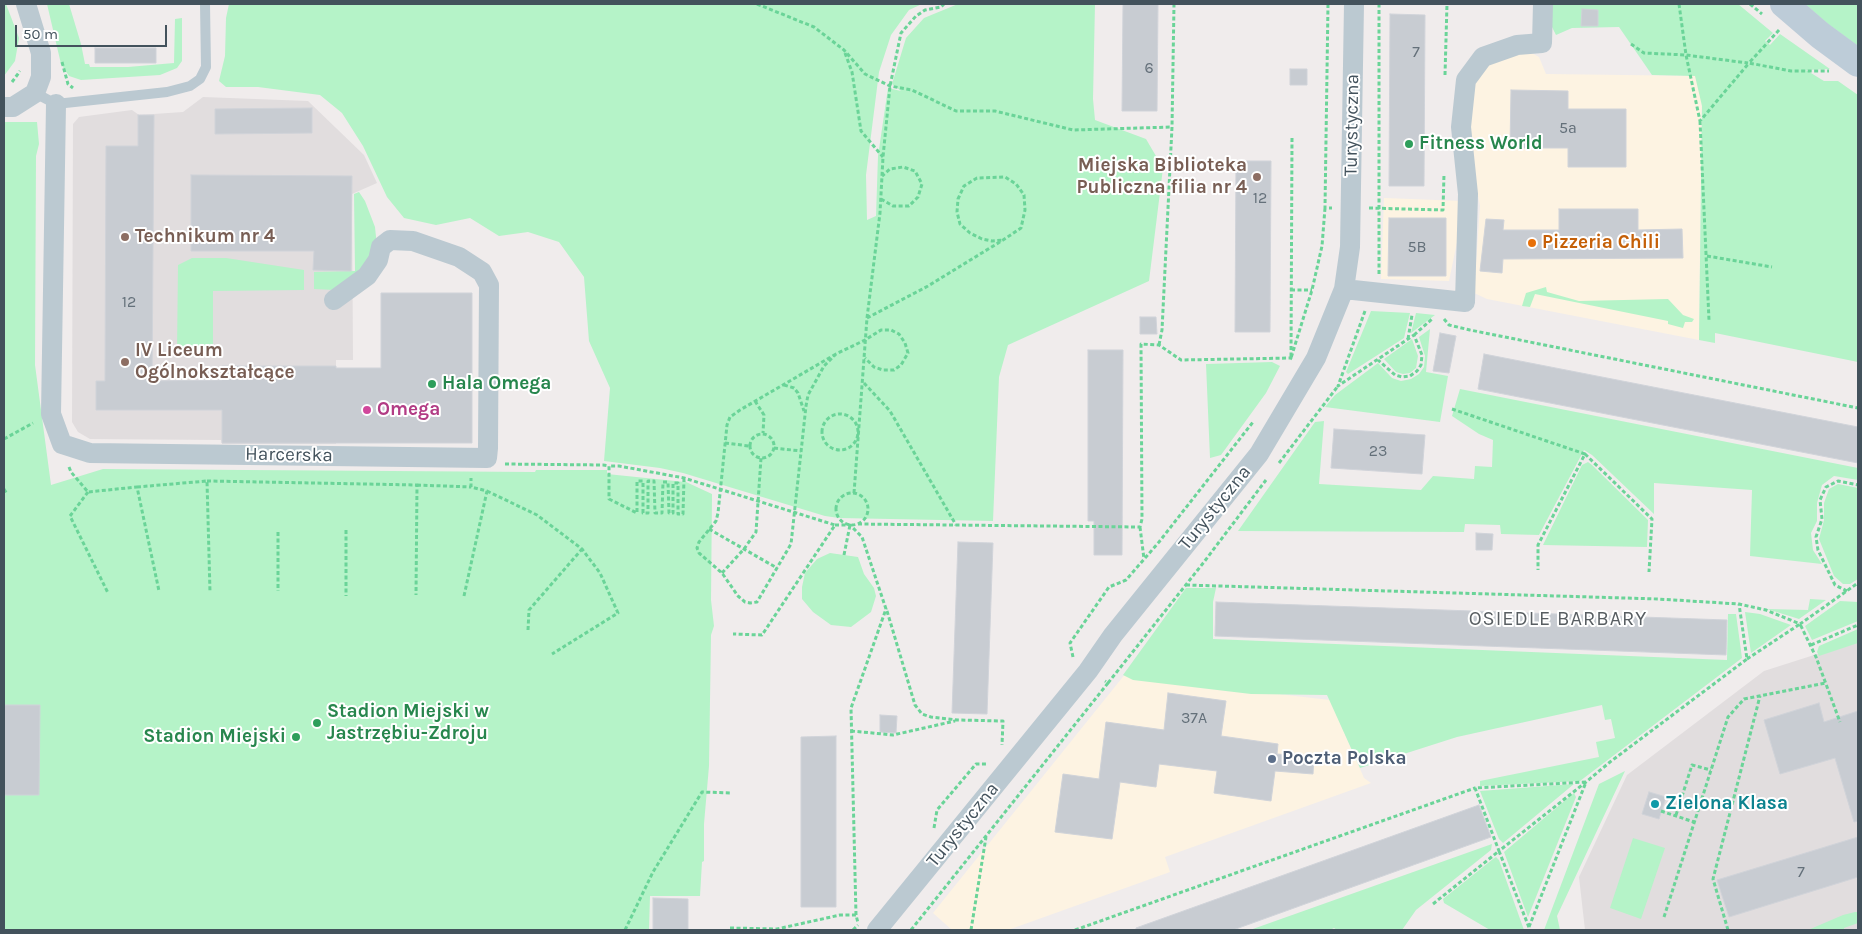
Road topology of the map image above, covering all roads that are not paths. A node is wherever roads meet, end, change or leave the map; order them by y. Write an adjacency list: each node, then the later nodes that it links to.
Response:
1 (26, 4): 7 (street)
2 (205, 4): 8 (lane)
3 (1354, 4): 10 (street, Turystyczna)
4 (1543, 4): 10 (street)
5 (1784, 4): 6 (street)
6 (1848, 67)
7 (35, 93): 8 (lane); 9 (street)
8 (56, 104): 11 (street, Harcerska)
9 (4, 108)
10 (1344, 289): 12 (street, Turystyczna)
11 (334, 300)
12 (868, 927)

